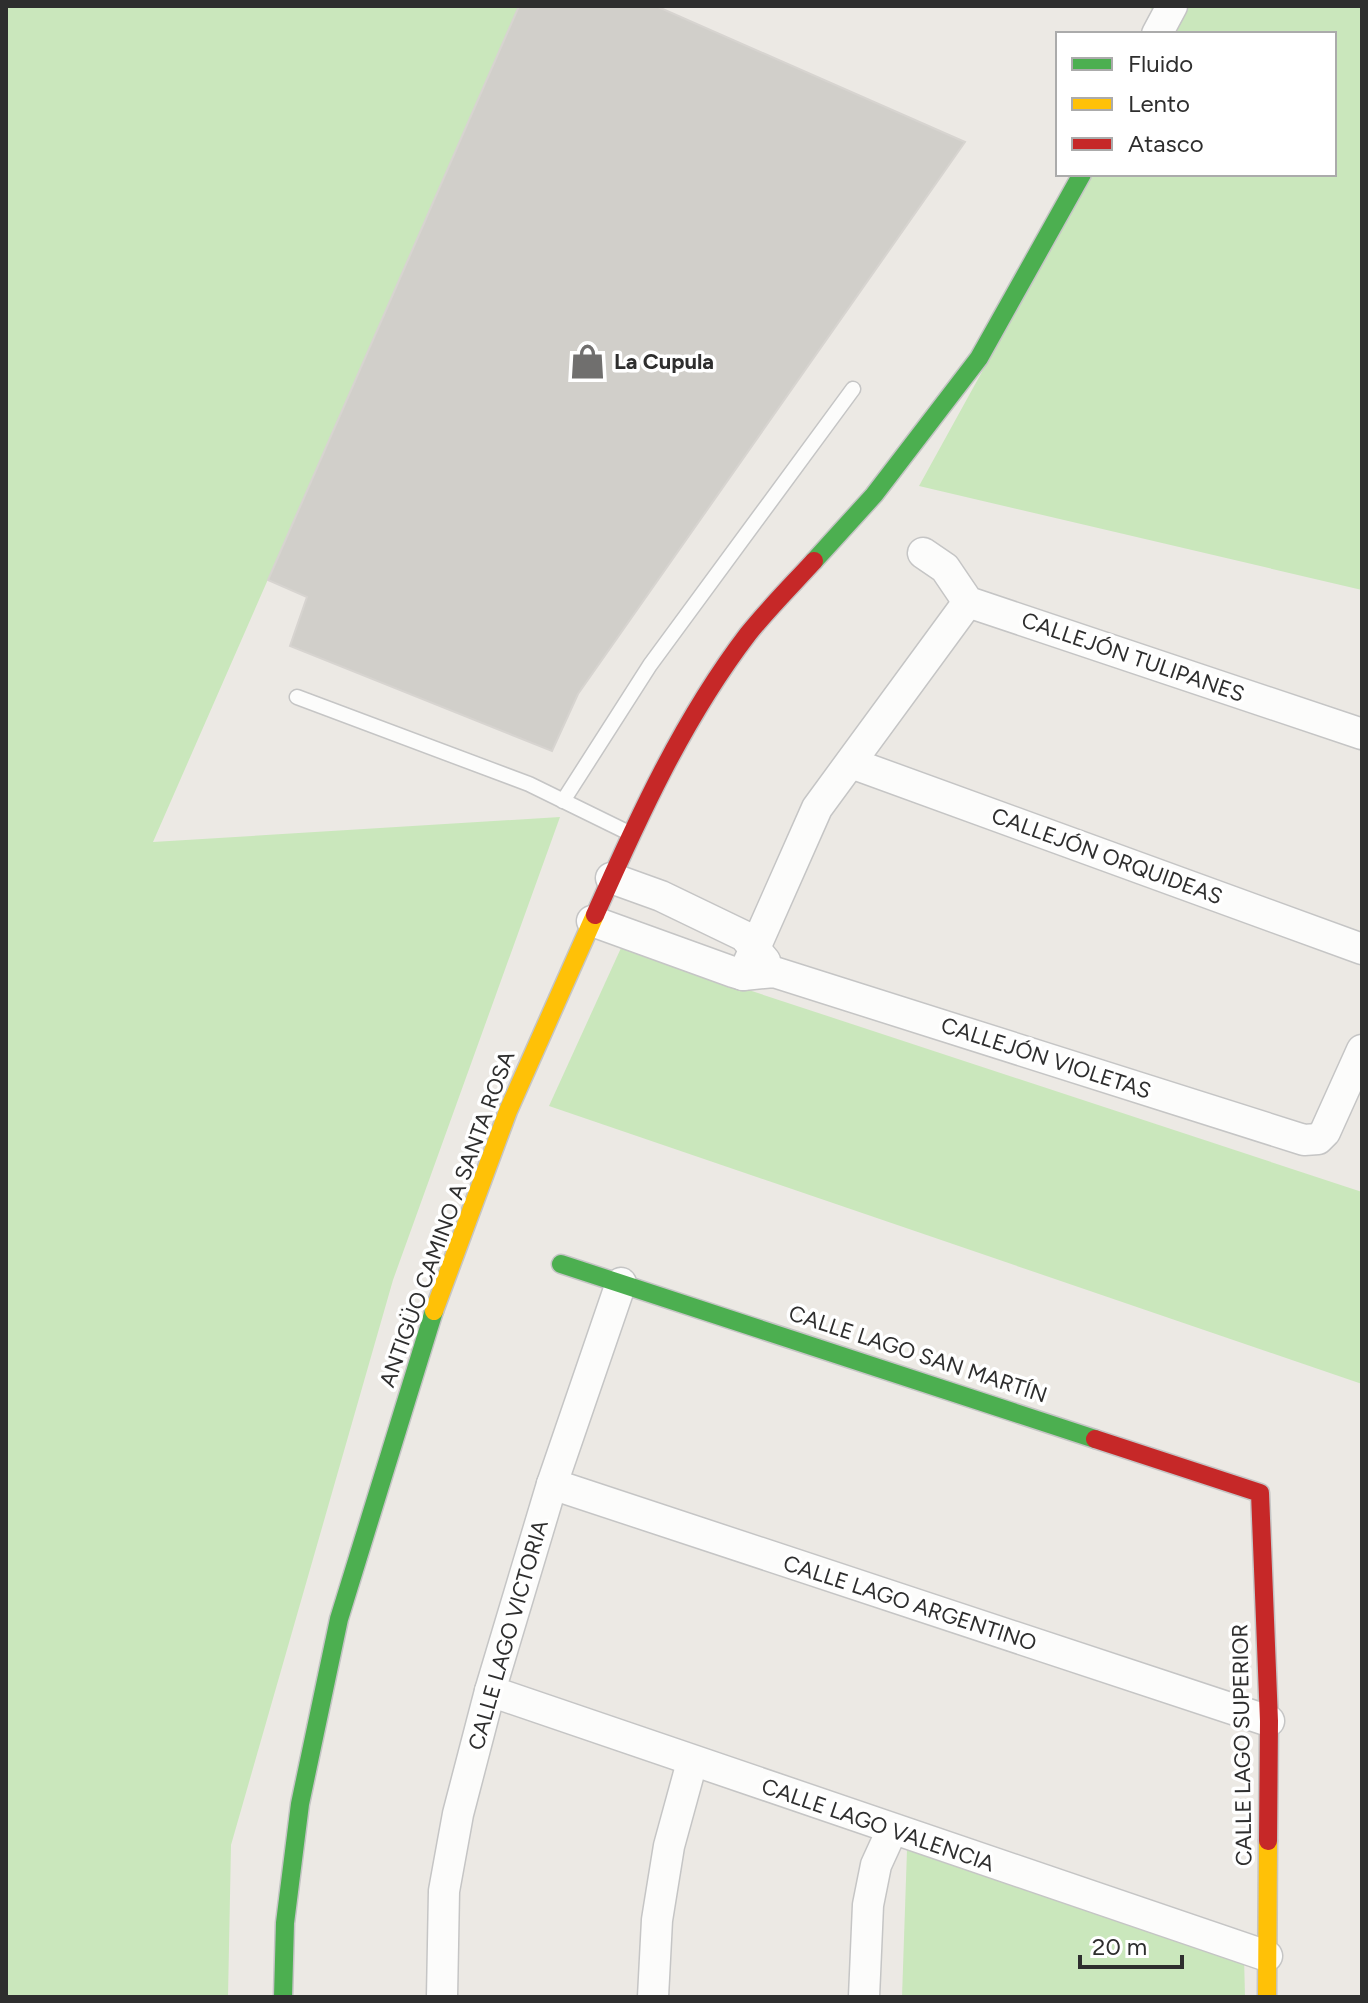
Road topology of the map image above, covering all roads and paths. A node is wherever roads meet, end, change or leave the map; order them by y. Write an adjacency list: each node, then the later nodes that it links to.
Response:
1 (1172, 6): 2 (street)
2 (1158, 32)
3 (1081, 176): 11 (street, ANTIGÜO CAMINO A SANTA ROSA)
4 (853, 389): 10 (lane)
5 (923, 553): 6 (street)
6 (968, 602): 8 (street, CALLEJÓN TULIPANES); 9 (street)
7 (297, 697): 10 (lane)
8 (1362, 734)
9 (851, 763): 14 (street, CALLEJÓN ORQUIDEAS); 15 (street)
10 (563, 801): 11 (lane)
11 (631, 834): 12 (street, ANTIGÜO CAMINO A SANTA ROSA)
12 (611, 878): 13 (street, ANTIGÜO CAMINO A SANTA ROSA); 15 (street, CALLEJÓN VIOLETAS)
13 (592, 921): 15 (street); 26 (street, ANTIGÜO CAMINO A SANTA ROSA)
14 (1362, 949)
15 (749, 962): 16 (street, CALLEJÓN VIOLETAS)
16 (1362, 1050)
17 (561, 1264): 18 (street, CALLE LAGO SAN MARTÍN)
18 (621, 1283): 19 (street, CALLE LAGO VICTORIA); 20 (street, CALLE LAGO SAN MARTÍN)
19 (552, 1484): 21 (street, CALLE LAGO VICTORIA); 22 (street, CALLE LAGO ARGENTINO)
20 (1260, 1493): 22 (street, CALLE LAGO SUPERIOR)
21 (490, 1691): 23 (street, CALLE LAGO VALENCIA); 27 (street, CALLE LAGO VICTORIA)
22 (1269, 1721): 25 (street, CALLE LAGO SUPERIOR)
23 (692, 1762): 24 (street, CALLE LAGO VALENCIA); 28 (street)
24 (892, 1830): 25 (street, CALLE LAGO VALENCIA); 29 (street)
25 (1267, 1956): 30 (street, CALLE LAGO SUPERIOR)
26 (283, 1997)
27 (442, 1997)
28 (653, 1997)
29 (864, 1997)
30 (1267, 1997)

